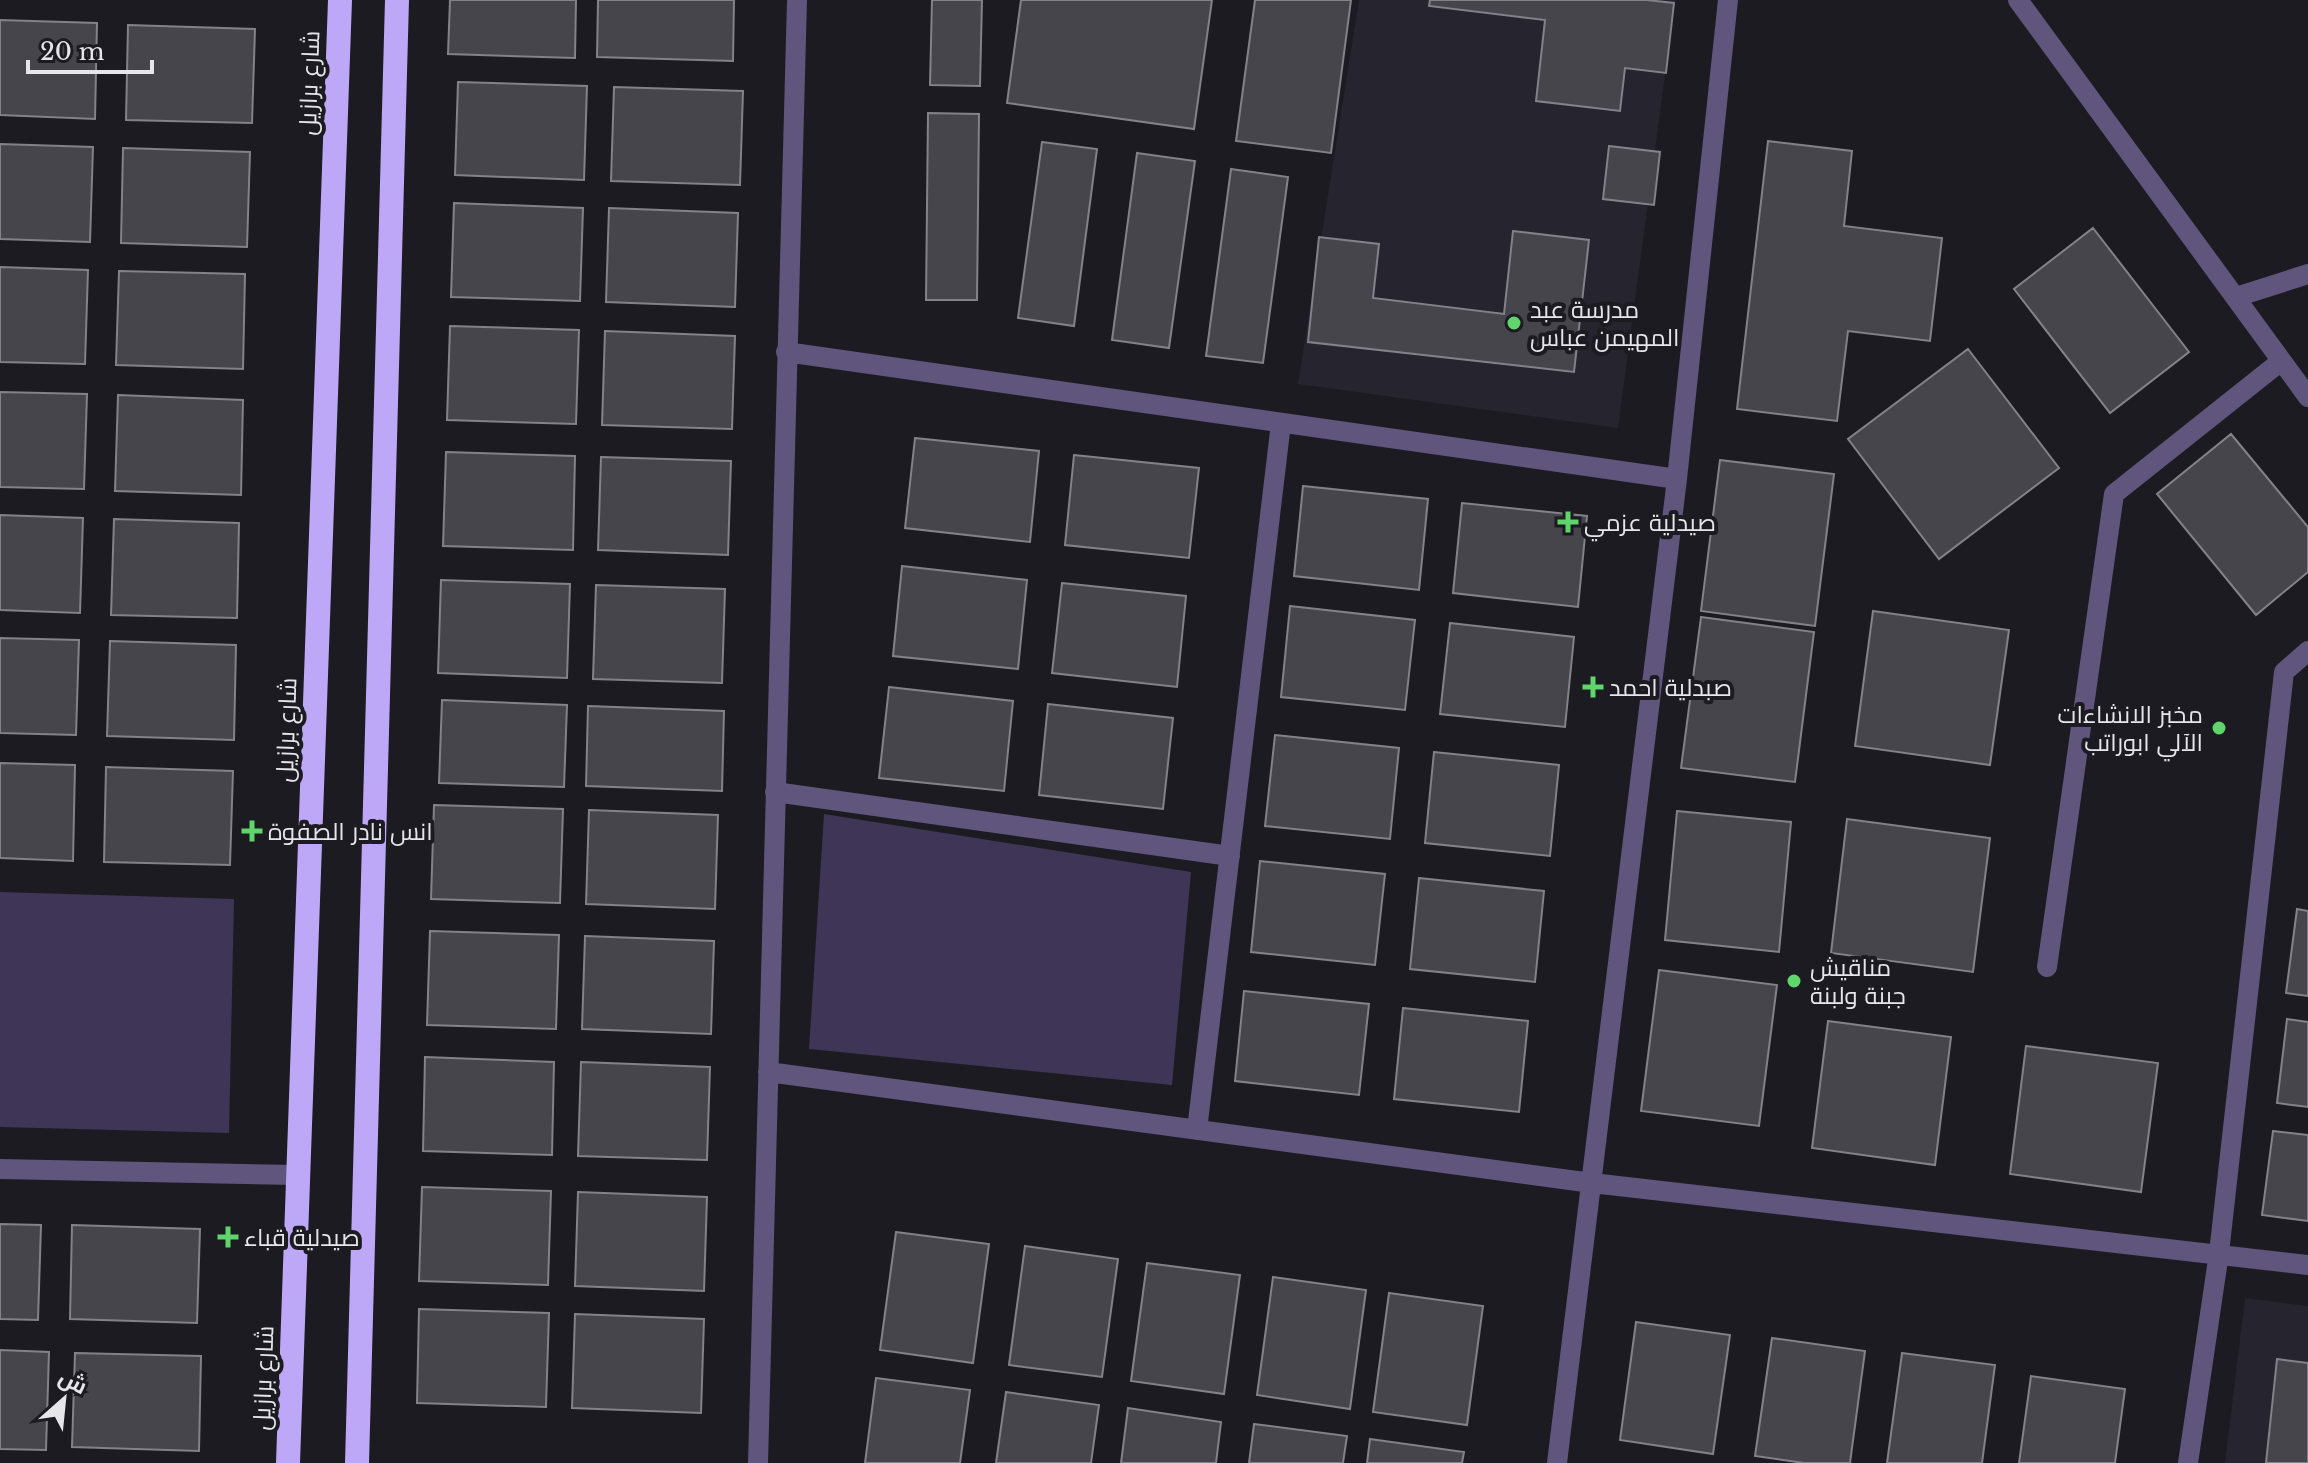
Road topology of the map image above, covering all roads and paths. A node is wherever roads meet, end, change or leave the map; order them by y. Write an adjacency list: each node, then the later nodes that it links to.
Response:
1 (340, 0): 20 (highway, شارع برازيل)
2 (397, 0): 25 (highway)
3 (797, 0): 8 (street)
4 (1728, 0): 12 (street)
5 (2018, 0): 7 (street)
6 (2308, 274): 7 (street)
7 (2236, 297): 9 (street)
8 (786, 352): 11 (street); 14 (street)
9 (2280, 362): 10 (street); 16 (street)
10 (2308, 397)
11 (1281, 423): 12 (street); 15 (street)
12 (1677, 479): 21 (street)
13 (2308, 651): 22 (street)
14 (775, 792): 15 (street); 17 (street)
15 (1230, 856): 18 (street)
16 (2047, 967)
17 (768, 1072): 18 (street); 26 (street)
18 (1197, 1130): 21 (street)
19 (0, 1169): 20 (street)
20 (297, 1175): 24 (highway, شارع برازيل)
21 (1592, 1183): 22 (street); 27 (street)
22 (2219, 1253): 23 (street); 28 (street)
23 (2308, 1265)
24 (288, 1463)
25 (357, 1463)
26 (758, 1463)
27 (1557, 1463)
28 (2188, 1463)

